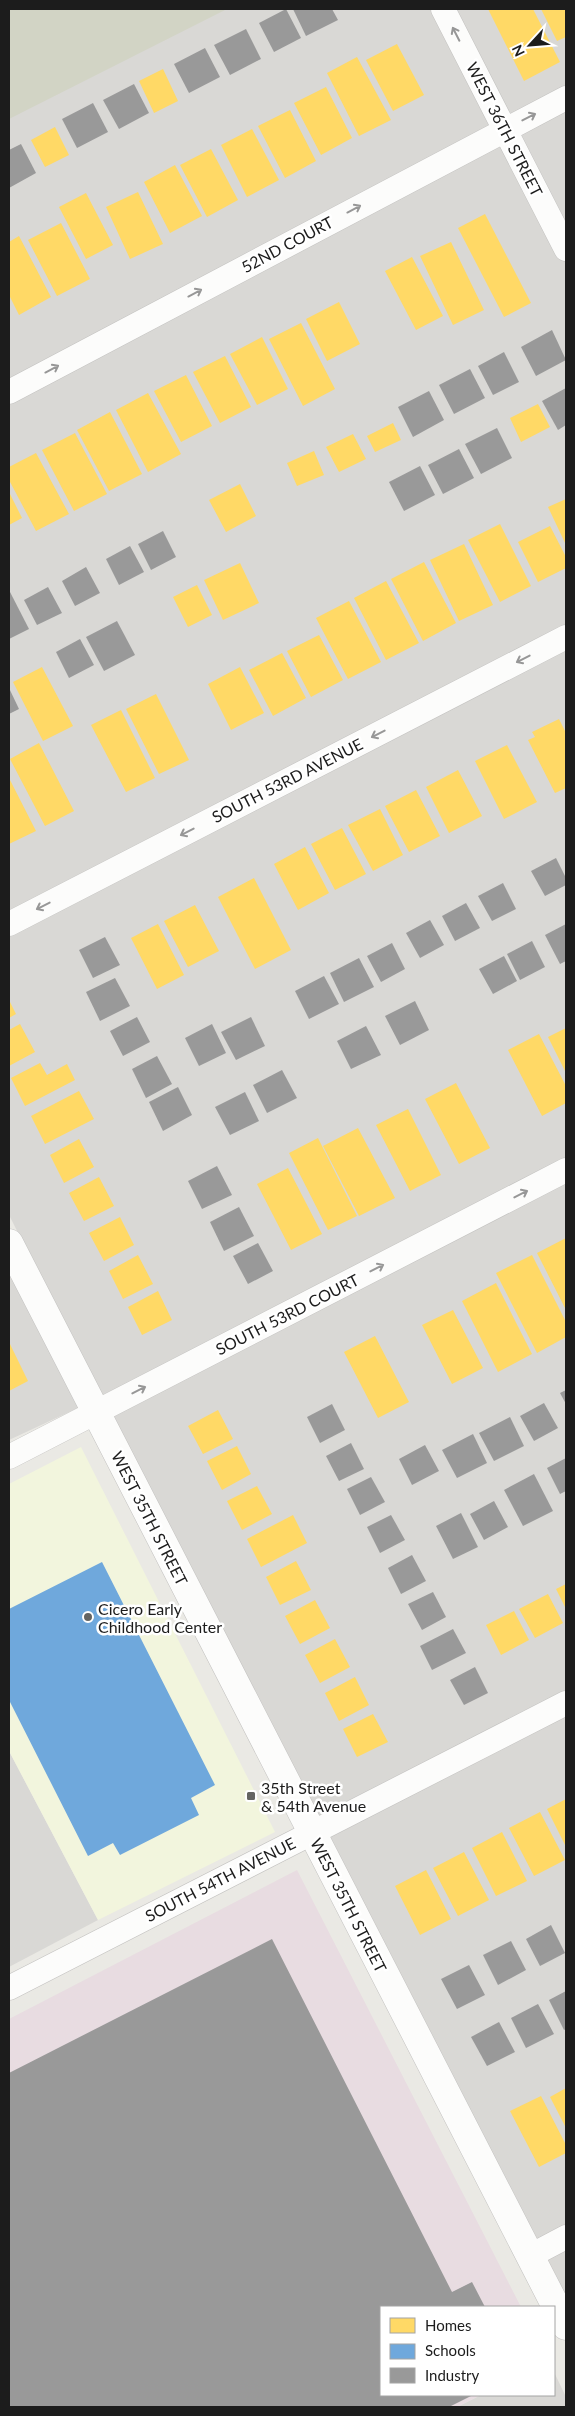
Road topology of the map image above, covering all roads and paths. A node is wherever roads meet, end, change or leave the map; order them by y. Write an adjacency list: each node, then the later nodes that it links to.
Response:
1 (443, 9): 3 (street, WEST 36TH STREET, one-way to 1)
2 (566, 98): 3 (street, 52ND COURT, one-way to 2)
3 (505, 129): 4 (street, WEST 36TH STREET); 5 (street, 52ND COURT, one-way to 3)
4 (566, 249)
5 (9, 392)
6 (566, 637): 7 (street, SOUTH 53RD AVENUE, one-way to 7)
7 (9, 924)
8 (566, 1170): 10 (street, SOUTH 53RD COURT, one-way to 8)
9 (9, 1243): 10 (street, WEST 35TH STREET)
10 (96, 1412): 11 (street, SOUTH 53RD COURT); 13 (street, WEST 35TH STREET)
11 (9, 1457)
12 (566, 1703): 13 (street, SOUTH 54TH AVENUE)
13 (312, 1832): 14 (street, SOUTH 54TH AVENUE); 16 (street, WEST 35TH STREET)
14 (9, 1988)
15 (566, 2237): 16 (street)
16 (530, 2256): 17 (street, WEST 35TH STREET)
17 (566, 2326)

